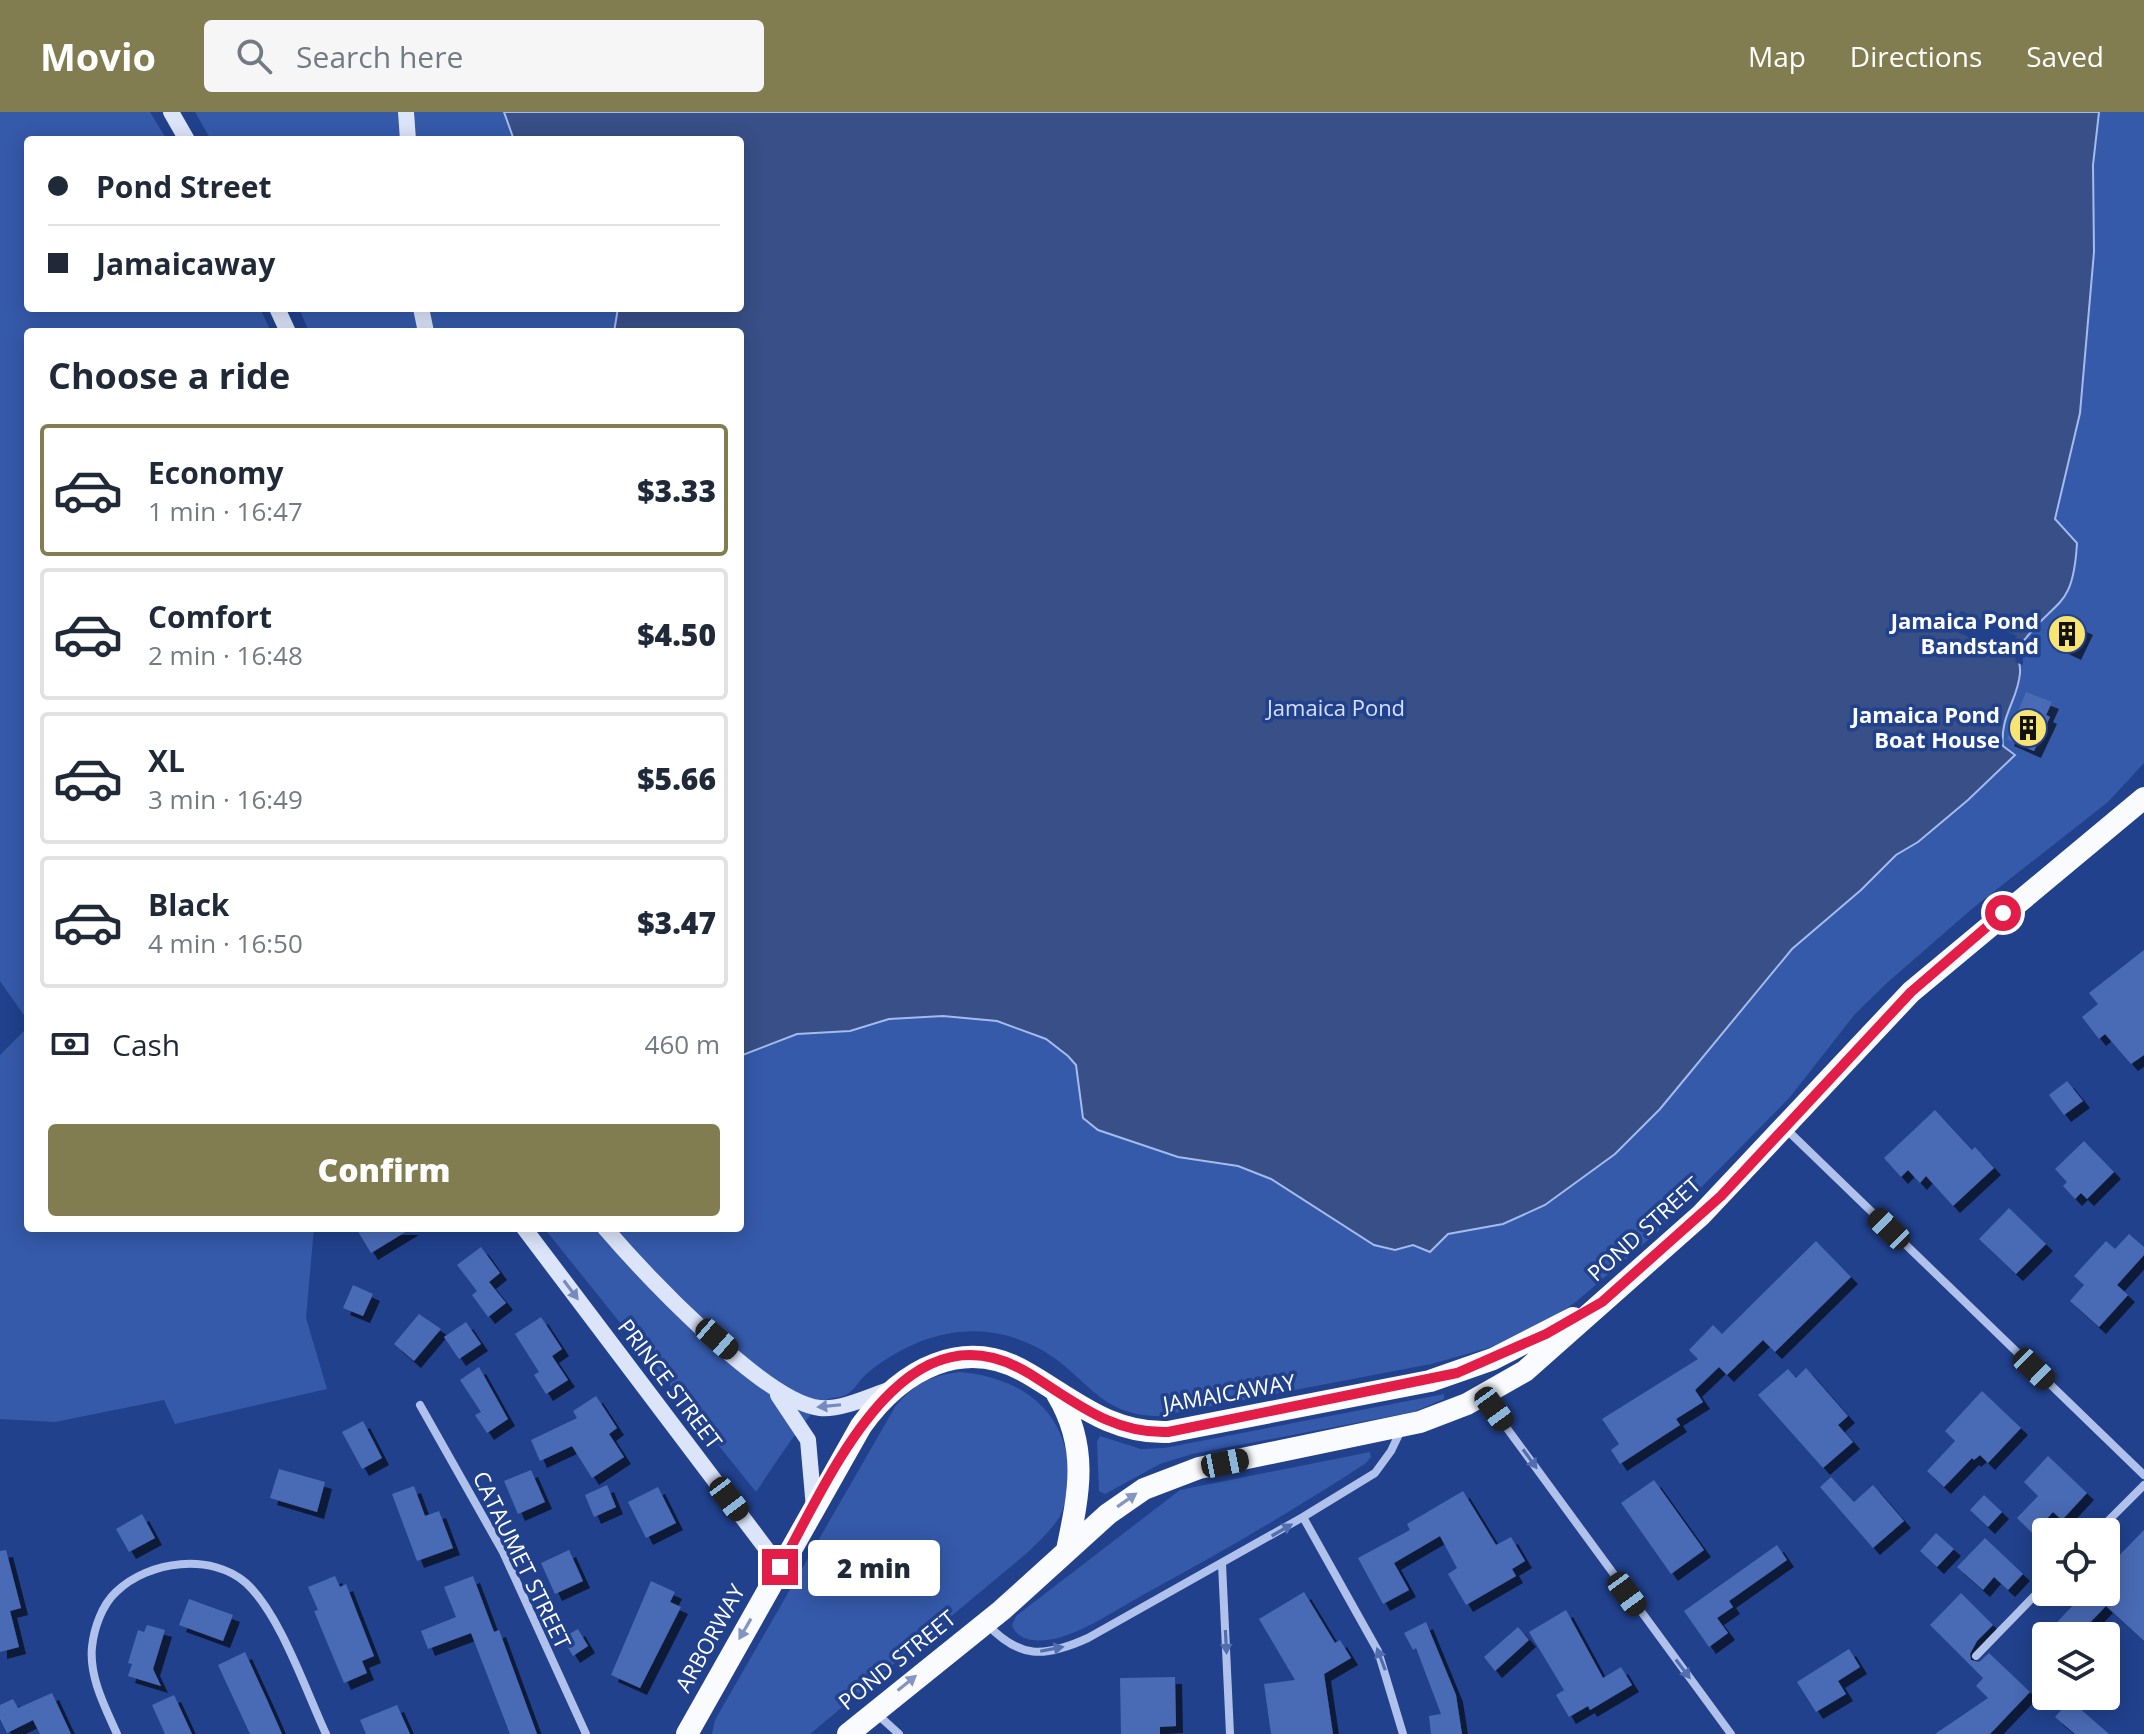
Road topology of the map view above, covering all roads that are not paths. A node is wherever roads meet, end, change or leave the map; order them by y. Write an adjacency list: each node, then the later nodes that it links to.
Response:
1 (171, 112): 3 (main road)
2 (406, 112): 4 (main road)
3 (185, 136)
4 (408, 136)
5 (2144, 798): 6 (highway, POND STREET)
6 (1785, 1127): 9 (highway, POND STREET); 16 (street)
7 (527, 1232): 23 (main road, PRINCE STREET, one-way to 23)
8 (609, 1232): 10 (main road)
9 (1602, 1302): 12 (highway, JAMAICAWAY); 13 (highway, POND STREET)
10 (769, 1385): 11 (main road, one-way to 10); 18 (main road)
11 (892, 1389): 12 (highway, JAMAICAWAY); 18 (highway, JAMAICAWAY)
12 (1054, 1390): 21 (highway)
13 (1484, 1396): 15 (highway, POND STREET); 38 (street, one-way to 38)
14 (420, 1405): 31 (street, CATAUMET STREET)
15 (1403, 1427): 19 (street, POND STREET); 21 (highway, one-way to 15)
16 (2144, 1475)
17 (2144, 1485): 20 (street)
18 (814, 1508): 23 (highway, JAMAICAWAY)
19 (1303, 1517): 22 (street, POND STREET, one-way to 19); 37 (street, one-way to 19)
20 (2111, 1518)
21 (1067, 1550): 25 (highway)
22 (1222, 1564): 25 (street, POND STREET, one-way to 22); 36 (street, one-way to 36)
23 (780, 1567): 27 (highway, ARBORWAY, one-way to 27)
24 (2032, 1598): 26 (street)
25 (985, 1623): 28 (highway, POND STREET, one-way to 25)
26 (1976, 1656)
27 (710, 1691): 32 (highway, ARBORWAY); 33 (highway)
28 (874, 1710): 34 (highway, POND STREET); 35 (street)
29 (117, 1734): 30 (street)
30 (326, 1734)
31 (586, 1734)
32 (687, 1734)
33 (704, 1734)
34 (848, 1734)
35 (899, 1734)
36 (1230, 1734)
37 (1403, 1734)
38 (1731, 1734)

